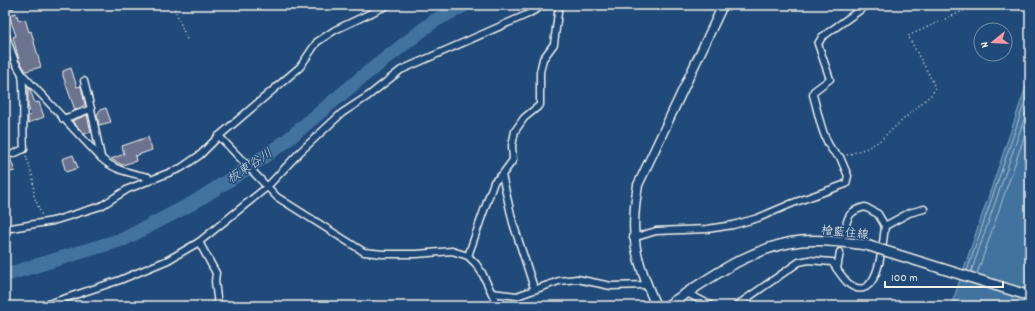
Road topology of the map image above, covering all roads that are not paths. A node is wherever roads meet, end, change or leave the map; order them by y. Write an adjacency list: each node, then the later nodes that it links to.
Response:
1 (11, 5): 7 (street)
2 (388, 5): 14 (street)
3 (544, 5): 19 (street)
4 (559, 5): 17 (street)
5 (723, 5): 24 (street)
6 (867, 5): 24 (street)
7 (5, 6)
8 (5, 34): 9 (street)
9 (6, 43): 10 (street)
10 (22, 74): 13 (street); 15 (street)
11 (84, 81): 12 (street)
12 (91, 109): 13 (street); 16 (street)
13 (63, 119): 16 (street)
14 (221, 138): 18 (street); 19 (street)
15 (13, 154)
16 (102, 159): 18 (street)
17 (502, 175): 27 (street); 30 (street)
18 (150, 181): 22 (street)
19 (266, 184): 25 (street); 27 (street)
20 (924, 209): 21 (street)
21 (885, 226): 23 (street); 28 (street)
22 (5, 229)
23 (844, 235)
24 (634, 238): 29 (street)
25 (199, 242): 34 (street); 35 (street)
26 (840, 252): 28 (street)
27 (468, 256): 31 (street)
28 (837, 268): 40 (street)
29 (647, 285): 30 (street); 37 (street)
30 (534, 288): 31 (street)
31 (492, 293): 36 (street)
32 (687, 293): 33 (main road, 檜藍住線, bridge); 38 (main road, 檜藍住線); 39 (street)
33 (1030, 296)
34 (42, 306)
35 (218, 306)
36 (498, 306)
37 (656, 306)
38 (667, 306)
39 (712, 306)
40 (736, 306)

